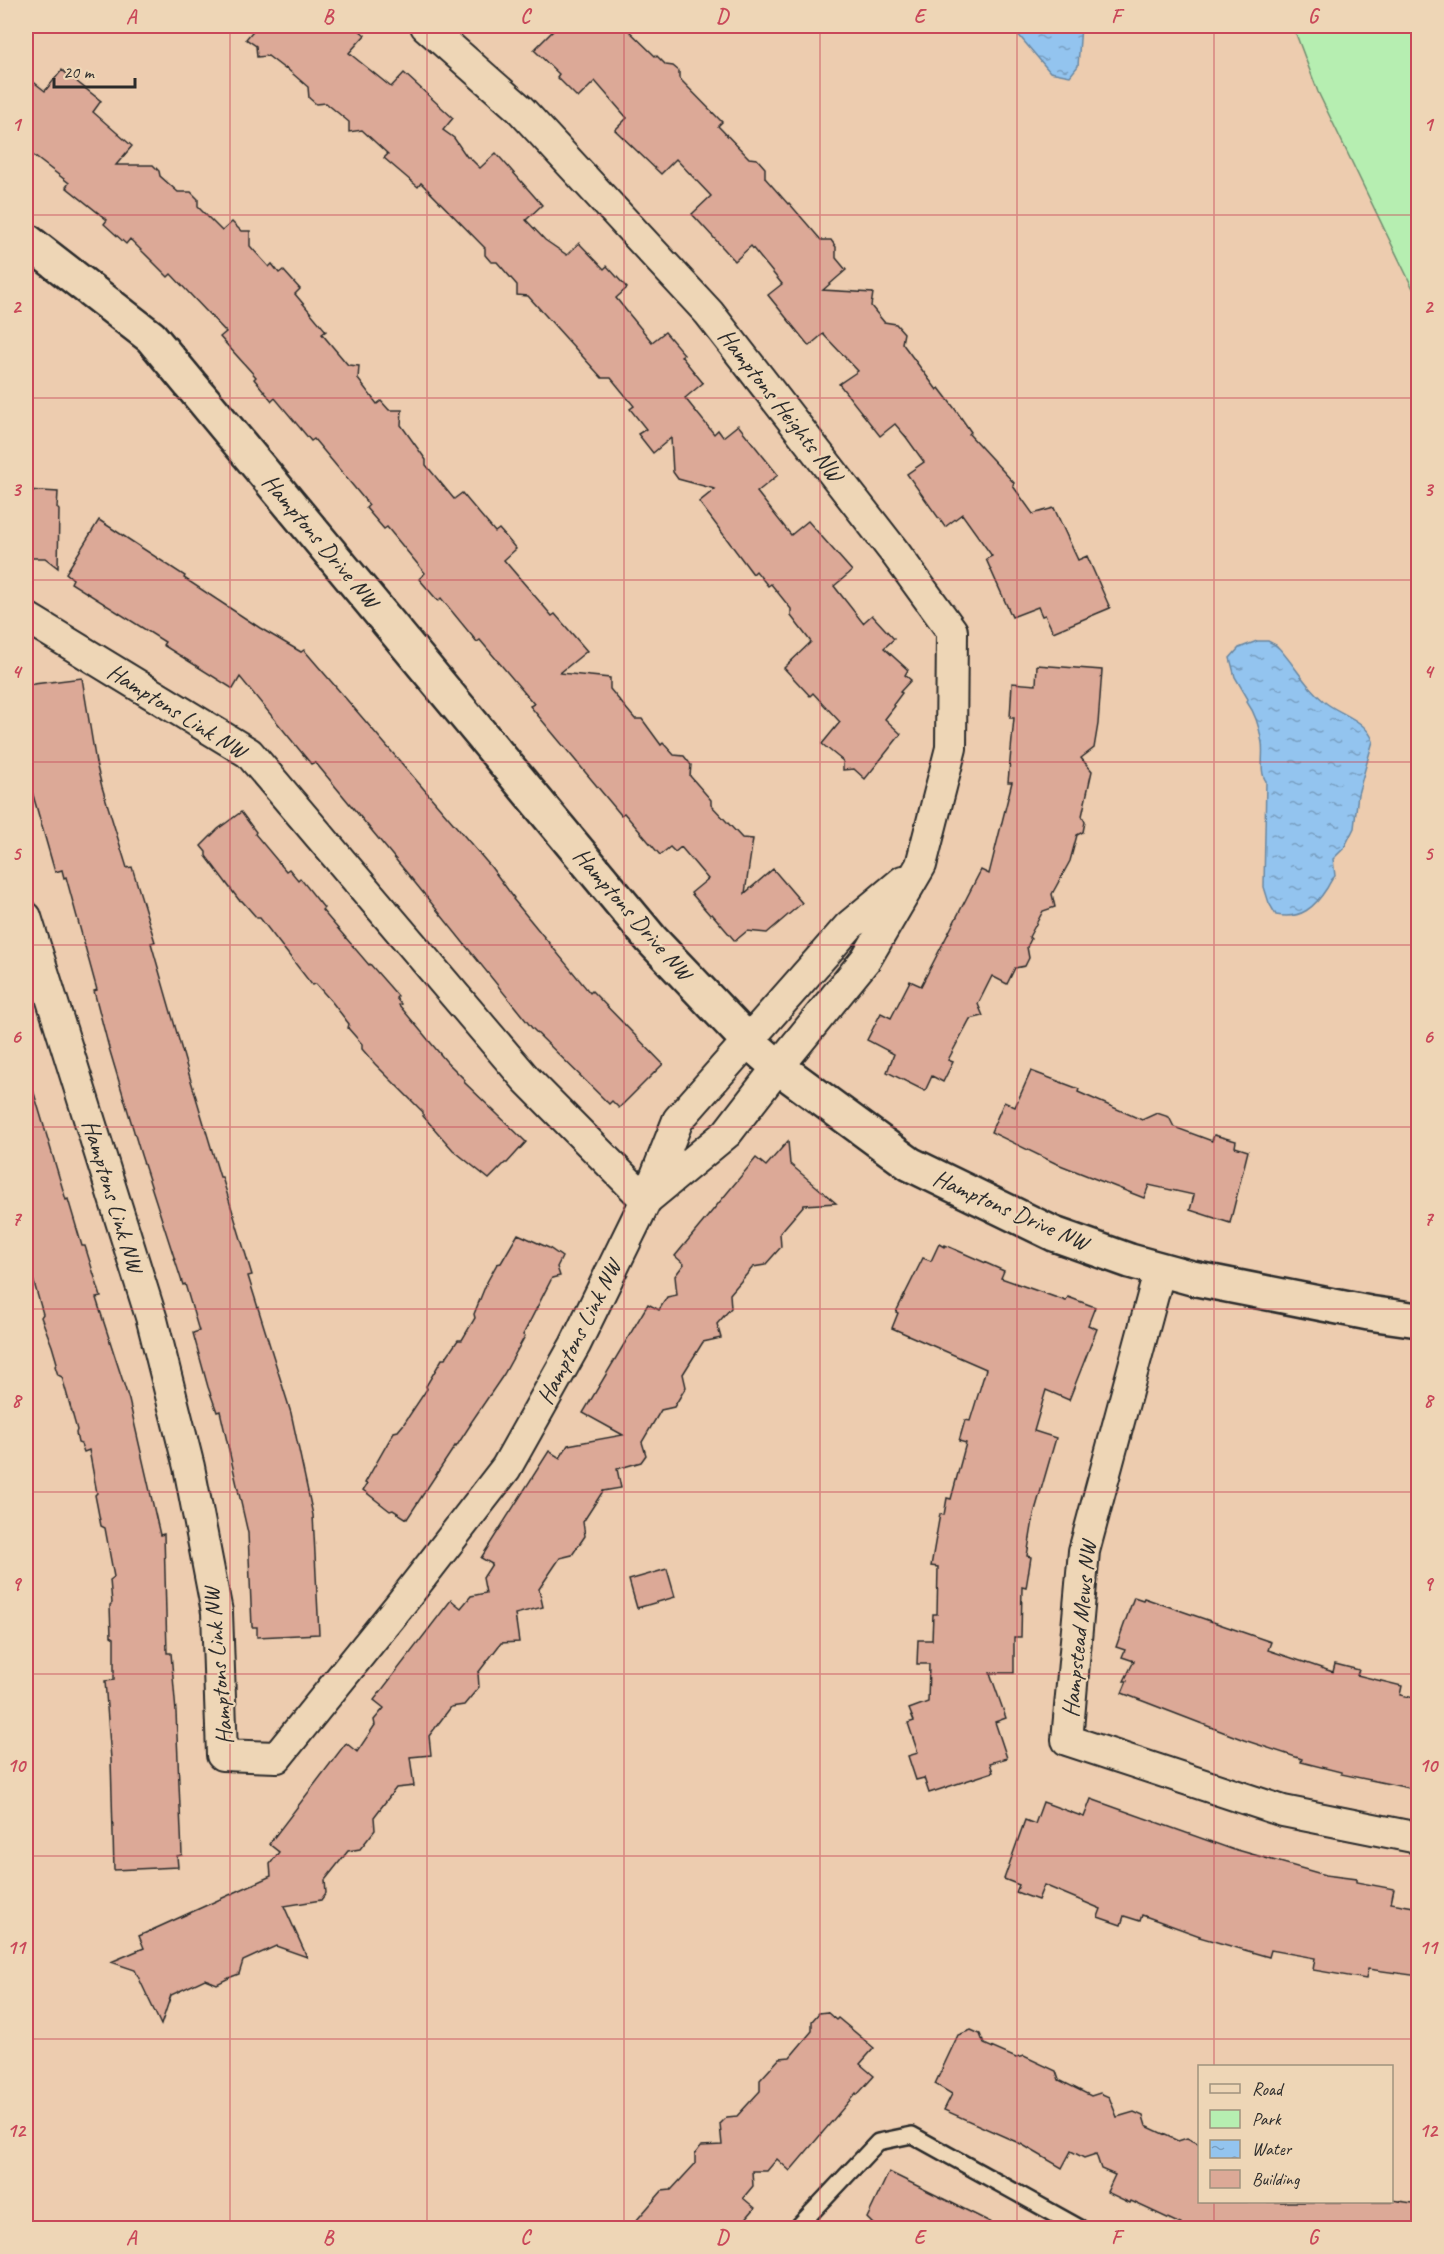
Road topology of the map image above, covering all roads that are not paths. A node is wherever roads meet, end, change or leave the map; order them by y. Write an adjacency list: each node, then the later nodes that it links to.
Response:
1 (426, 26): 4 (street, Hamptons Heights NW)
2 (26, 240): 6 (street, Hamptons Drive NW)
3 (26, 617): 8 (street, Hamptons Link NW)
4 (921, 865): 6 (street); 7 (street, Hamptons Heights NW)
5 (26, 917): 8 (street, Hamptons Link NW)
6 (747, 1040): 7 (street, Hamptons Drive NW); 8 (street, Hamptons Link NW)
7 (778, 1067): 8 (street, Hamptons Link NW); 9 (street, Hamptons Drive NW)
8 (646, 1200)
9 (1160, 1269): 10 (street, Hamptons Drive NW); 11 (street, Hampstead Mews NW)
10 (1419, 1320)
11 (1419, 1839)
12 (797, 2229): 13 (lane)
13 (1080, 2229)

